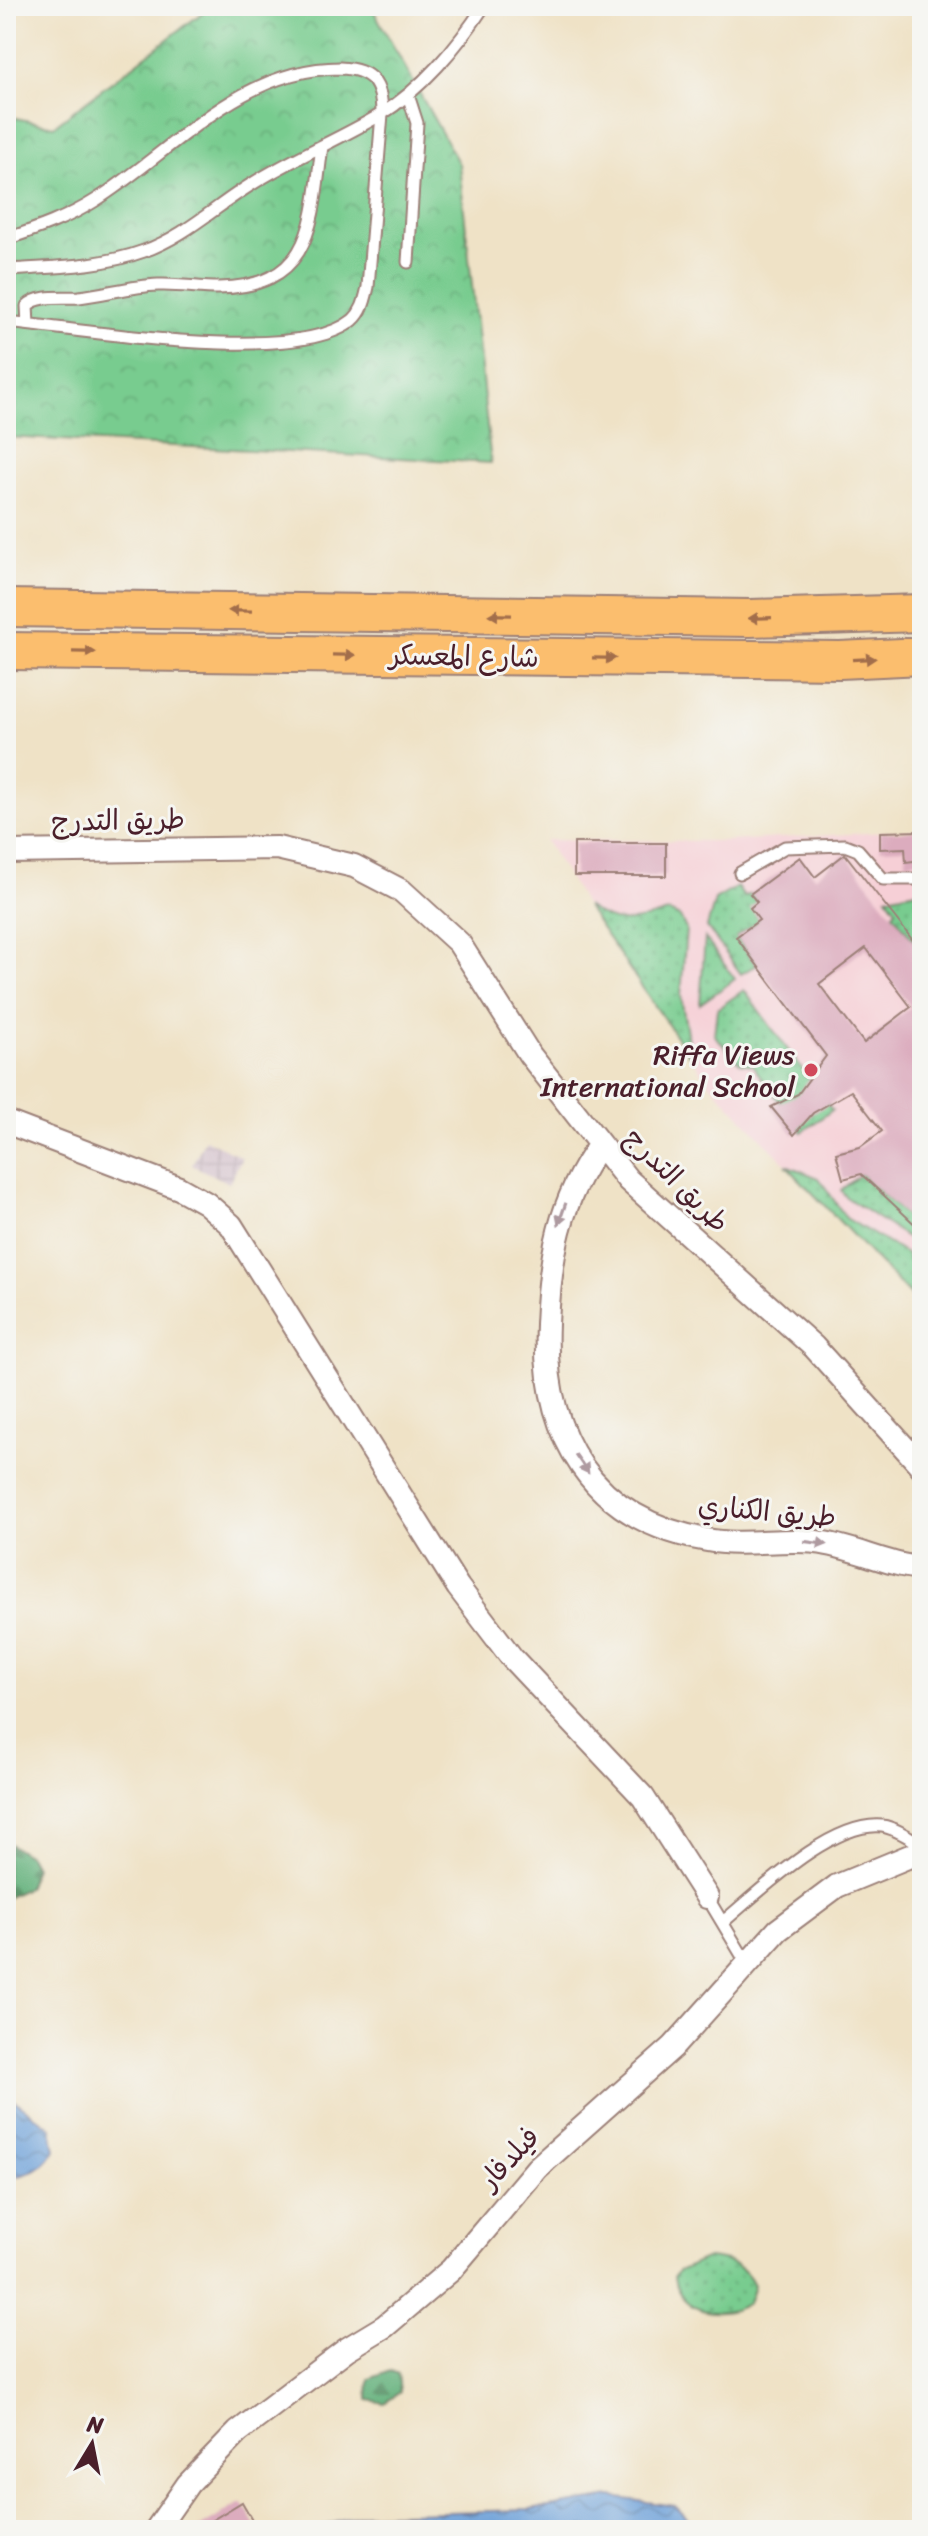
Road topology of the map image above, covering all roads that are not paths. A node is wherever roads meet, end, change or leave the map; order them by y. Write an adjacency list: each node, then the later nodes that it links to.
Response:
1 (484, 6): 2 (lane)
2 (408, 95): 3 (lane); 6 (lane)
3 (382, 114): 4 (lane); 5 (lane); 9 (lane)
4 (322, 146): 7 (lane); 9 (lane)
5 (6, 239)
6 (408, 262)
7 (6, 270)
8 (6, 322): 9 (lane)
9 (28, 324)
10 (6, 608): 11 (main road, شارع المعسكر, one-way to 10)
11 (922, 613)
12 (6, 651): 13 (main road, شارع المعسكر, one-way to 13)
13 (922, 656)
14 (6, 852): 18 (street, طريق التدرج)
15 (740, 873): 16 (lane)
16 (922, 879)
17 (6, 1122): 23 (street)
18 (599, 1146): 19 (street, طريق التدرج); 20 (street, طريق الكناري, one-way to 20)
19 (922, 1467)
20 (922, 1568)
21 (922, 1845): 24 (lane)
22 (922, 1851): 25 (street, فيلدفار)
23 (707, 1897): 24 (lane)
24 (723, 1922): 25 (lane)
25 (746, 1962): 26 (street, فيلدفار)
26 (156, 2530)

